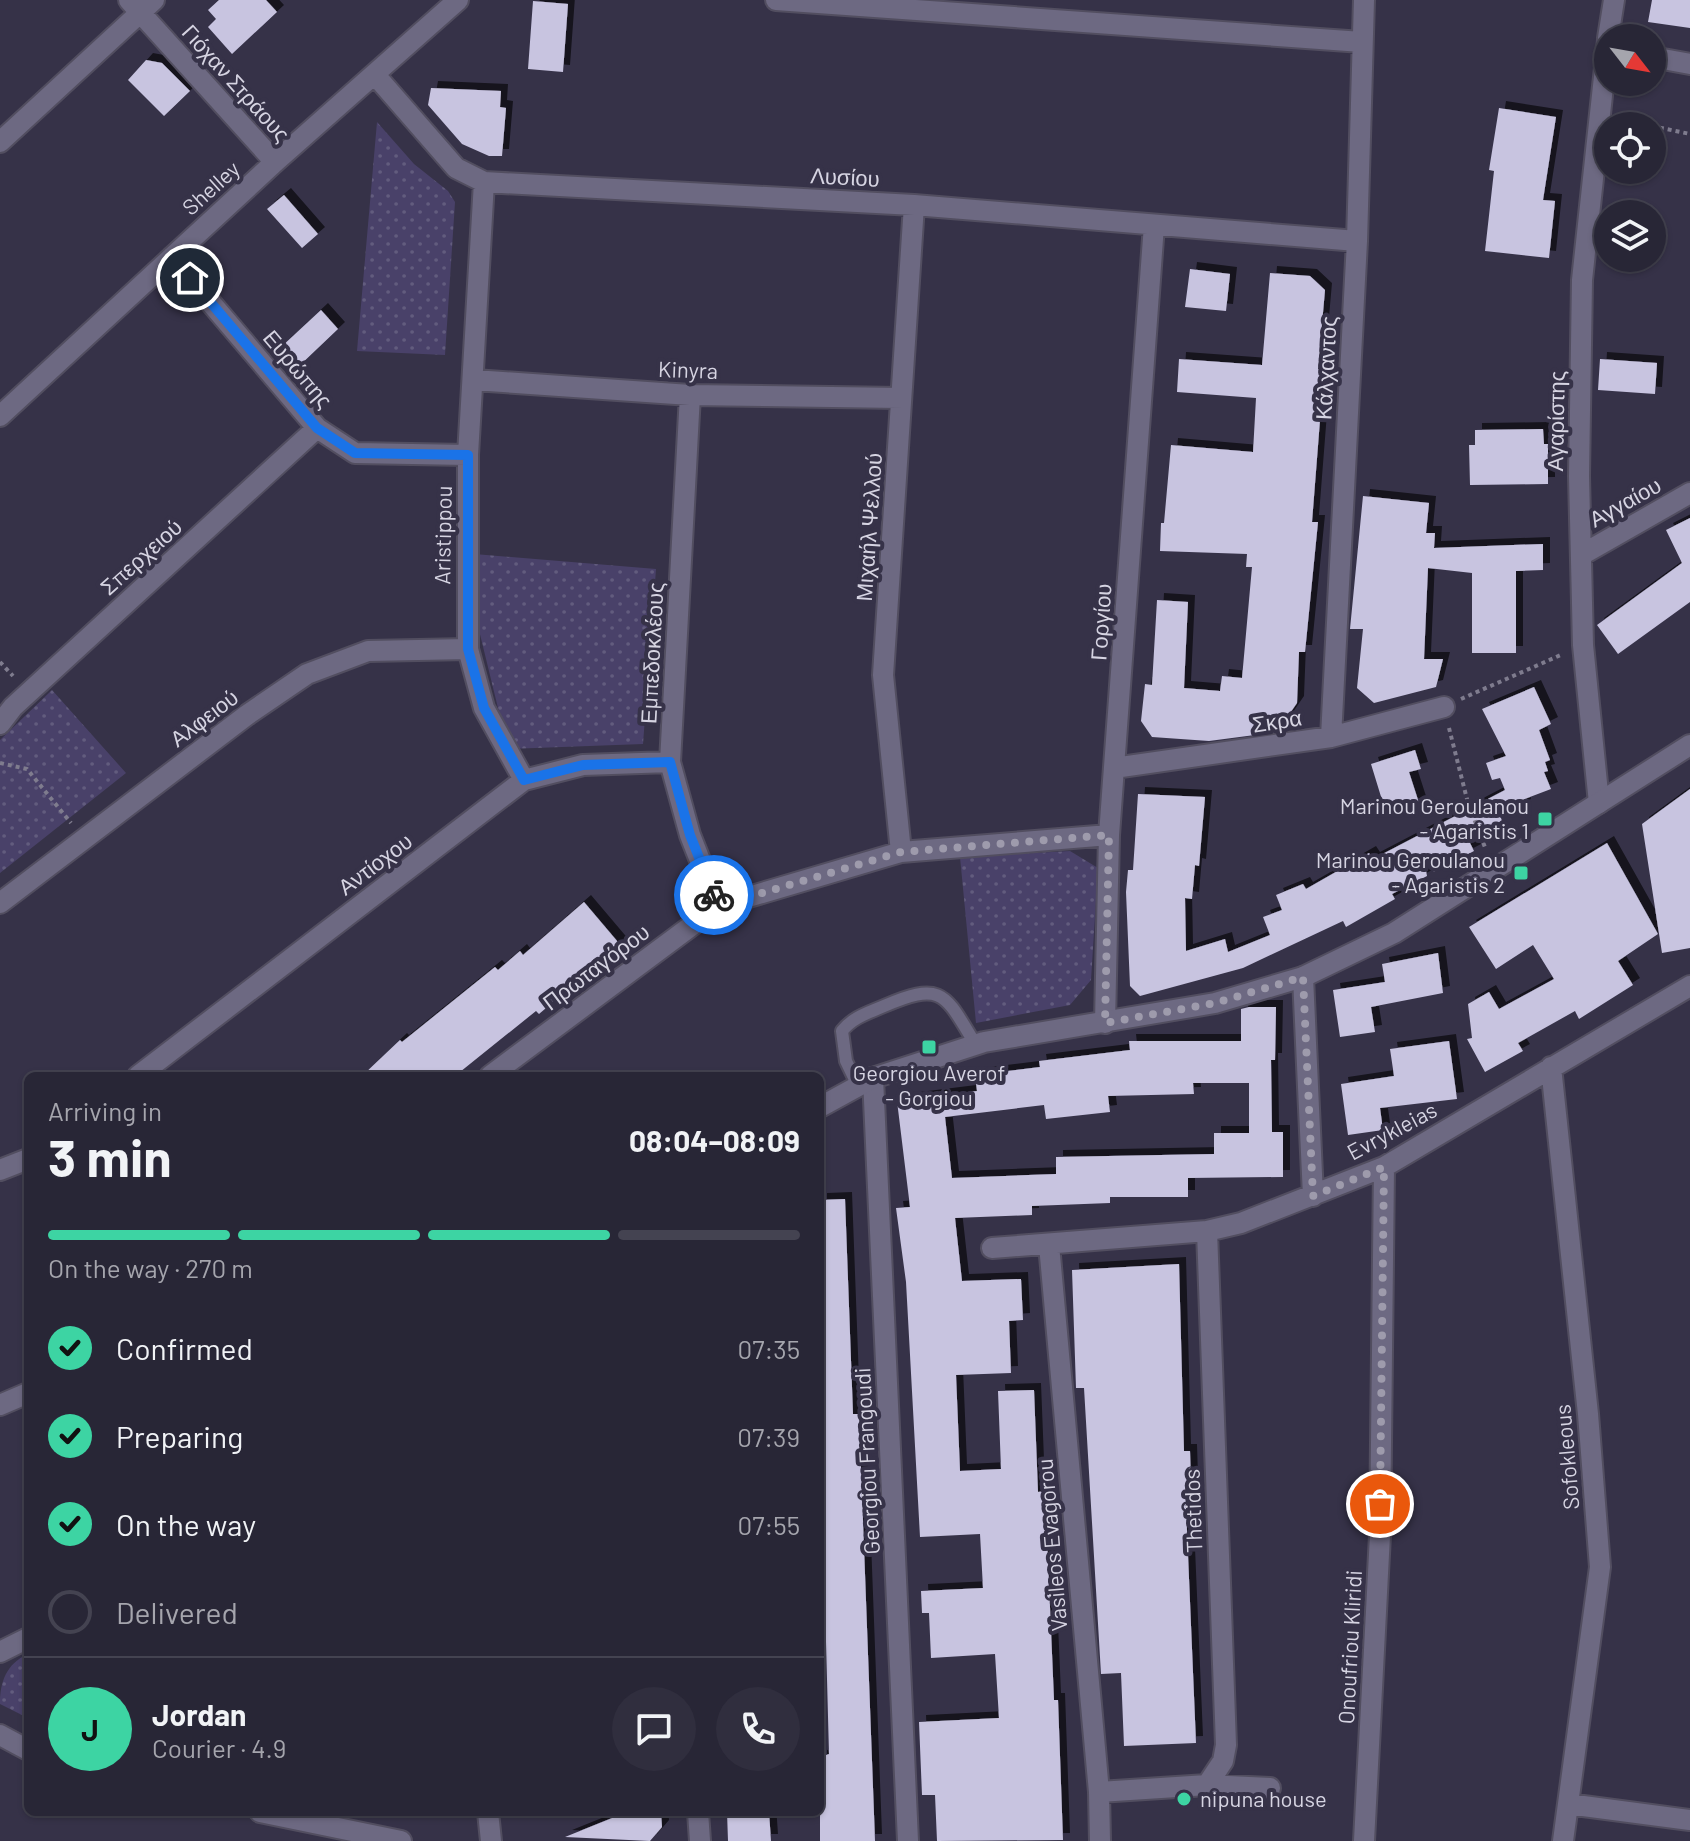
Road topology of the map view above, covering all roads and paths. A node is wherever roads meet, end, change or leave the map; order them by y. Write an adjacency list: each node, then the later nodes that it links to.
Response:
1 (458, 0): 10 (street, Shelley)
2 (776, 0): 7 (street)
3 (1364, 0): 7 (street, Κάλχαντος)
4 (1614, 0): 6 (street, Αγαρίστης)
5 (141, 4): 13 (street); 14 (street, Γιόχαν Στράους)
6 (1611, 24)
7 (1362, 42): 19 (street, Κάλχαντος)
8 (1666, 60): 9 (street)
9 (1690, 64)
10 (376, 76): 14 (street, Shelley); 16 (street, Λυσίου)
11 (1666, 129): 12 (path)
12 (1690, 134)
13 (0, 142)
14 (275, 162): 20 (street, Shelley)
15 (1594, 170): 28 (street, Αγαρίστης)
16 (484, 182): 17 (street, Λυσίου); 21 (street, Aristippou)
17 (914, 205): 18 (street, Λυσίου); 23 (street, Μιχαήλ Ψελλού)
18 (1154, 225): 19 (street, Λυσίου); 37 (street, Γοργίου)
19 (1357, 241): 33 (street, Κάλχαντος)
20 (172, 257): 24 (street, Shelley); 25 (street, Ευρώπης)
21 (474, 380): 22 (street, Kinyra); 26 (street, Aristippou)
22 (690, 395): 23 (street, Kinyra); 35 (street, Εμπεδοκλέους)
23 (901, 398): 42 (street, Μιχαήλ Ψελλού)
24 (0, 416)
25 (317, 428): 26 (street, Ευρώπης); 32 (street, Σπερχειού)
26 (468, 455): 30 (street, Aristippou)
27 (1690, 493): 28 (street, Αγγαίου)
28 (1583, 554): 29 (street, Αγαρίστης)
29 (1583, 645): 31 (path); 39 (street, Αγαρίστης)
30 (468, 649): 38 (street, Aristippou); 41 (street, Αλφειού)
31 (1444, 707): 33 (street, Σκρα); 43 (path)
32 (0, 724)
33 (1331, 737): 37 (street, Σκρα)
34 (1690, 745): 39 (street)
35 (670, 762): 38 (street, Αντίοχου); 45 (street, Εμπεδοκλέους)
36 (0, 763): 41 (path)
37 (1114, 768): 40 (street, Γοργίου)
38 (524, 780): 51 (street, Αντίοχου)
39 (1599, 803): 43 (street)
40 (1109, 835): 42 (street, Πρωταγόρου); 48 (street, Γοργίου)
41 (84, 839): 44 (street, Αλφειού)
42 (901, 852): 45 (street, Πρωταγόρου)
43 (1494, 869): 46 (street)
44 (0, 903)
45 (718, 906): 52 (street, Πρωταγόρου)
46 (1303, 977): 48 (street); 58 (street)
47 (1690, 986): 50 (street, Evrykleias)
48 (1105, 1023): 49 (street)
49 (980, 1043): 53 (street); 53 (lane)
50 (1551, 1067): 56 (street, Evrykleias); 71 (street, Sofokleous)
51 (143, 1072)
52 (495, 1072)
53 (865, 1082): 54 (street); 79 (street, Georgiou Frangoudi)
54 (824, 1105)
55 (24, 1161): 57 (street)
56 (1384, 1167): 58 (street, Evrykleias); 81 (street, Onoufriou Kliridi)
57 (0, 1170)
58 (1313, 1196): 59 (street, Evrykleias)
59 (1207, 1231): 60 (street, Evrykleias); 68 (street, Thetidos)
60 (1049, 1245): 61 (street, Evrykleias); 70 (street, Vasileos Evagorou)
61 (992, 1248)
62 (24, 1395): 63 (street)
63 (0, 1405)
64 (24, 1640): 65 (street)
65 (0, 1652)
66 (0, 1735): 67 (street)
67 (24, 1748)
68 (1207, 1785): 69 (street); 70 (street)
69 (1270, 1788)
70 (1099, 1792): 80 (street, Vasileos Evagorou)
71 (1568, 1804): 75 (street); 82 (street, Sofokleous)
72 (295, 1816): 76 (street)
73 (488, 1816): 77 (street)
74 (698, 1816): 78 (street)
75 (1690, 1820)
76 (401, 1841)
77 (491, 1841)
78 (700, 1841)
79 (908, 1841)
80 (1100, 1841)
81 (1364, 1841)
82 (1563, 1841)

